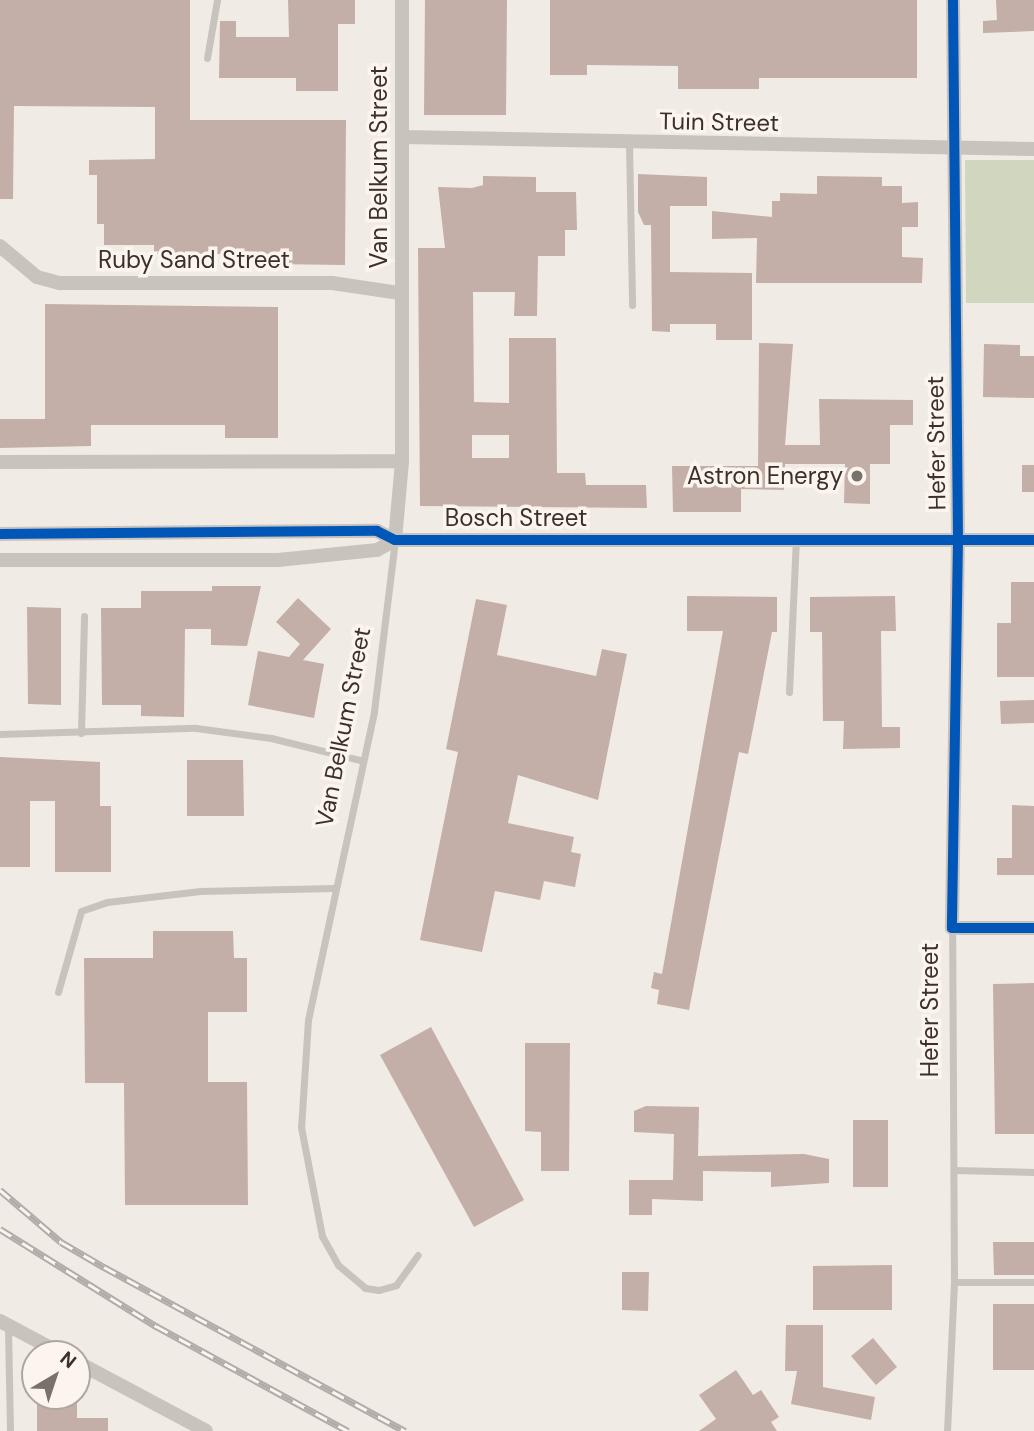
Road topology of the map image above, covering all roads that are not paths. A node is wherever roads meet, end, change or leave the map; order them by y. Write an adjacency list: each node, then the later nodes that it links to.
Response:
1 (217, 0): 4 (lane)
2 (402, 0): 5 (street, Van Belkum Street)
3 (953, 0): 8 (street, Hefer Street)
4 (207, 58)
5 (403, 137): 6 (street, Tuin Street); 10 (street, Van Belkum Street)
6 (629, 143): 8 (street, Tuin Street); 11 (lane)
7 (1034, 149): 8 (street, Tuin Street)
8 (954, 150): 16 (street, Hefer Street)
9 (0, 246): 10 (street, Ruby Sand Street)
10 (400, 293): 12 (street, Van Belkum Street)
11 (632, 305)
12 (401, 461): 13 (street); 17 (street, Van Belkum Street)
13 (0, 462)
14 (0, 534): 17 (street, Bosch Street)
15 (796, 538): 16 (street, Bosch Street); 17 (street, Bosch Street); 21 (lane)
16 (958, 539): 18 (street, Bosch Street); 26 (street, Hefer Street)
17 (395, 540): 19 (street, Bosch Street); 24 (lane, Van Belkum Street)
18 (1034, 540)
19 (0, 560)
20 (84, 617): 22 (lane)
21 (789, 692)
22 (81, 733): 23 (lane); 24 (lane)
23 (0, 734)
24 (360, 760): 25 (lane, Van Belkum Street)
25 (334, 888): 28 (lane); 31 (lane, Van Belkum Street)
26 (952, 928): 27 (street); 29 (lane, Hefer Street)
27 (1034, 928)
28 (58, 992)
29 (954, 1170): 30 (lane); 32 (lane, Hefer Street)
30 (1034, 1172)
31 (418, 1255)
32 (954, 1282): 33 (lane); 39 (lane, Hefer Street)
33 (1034, 1282)
34 (4, 1323): 35 (street); 37 (lane)
35 (36, 1340)
36 (91, 1369): 38 (street)
37 (10, 1431)
38 (206, 1431)
39 (947, 1431)

